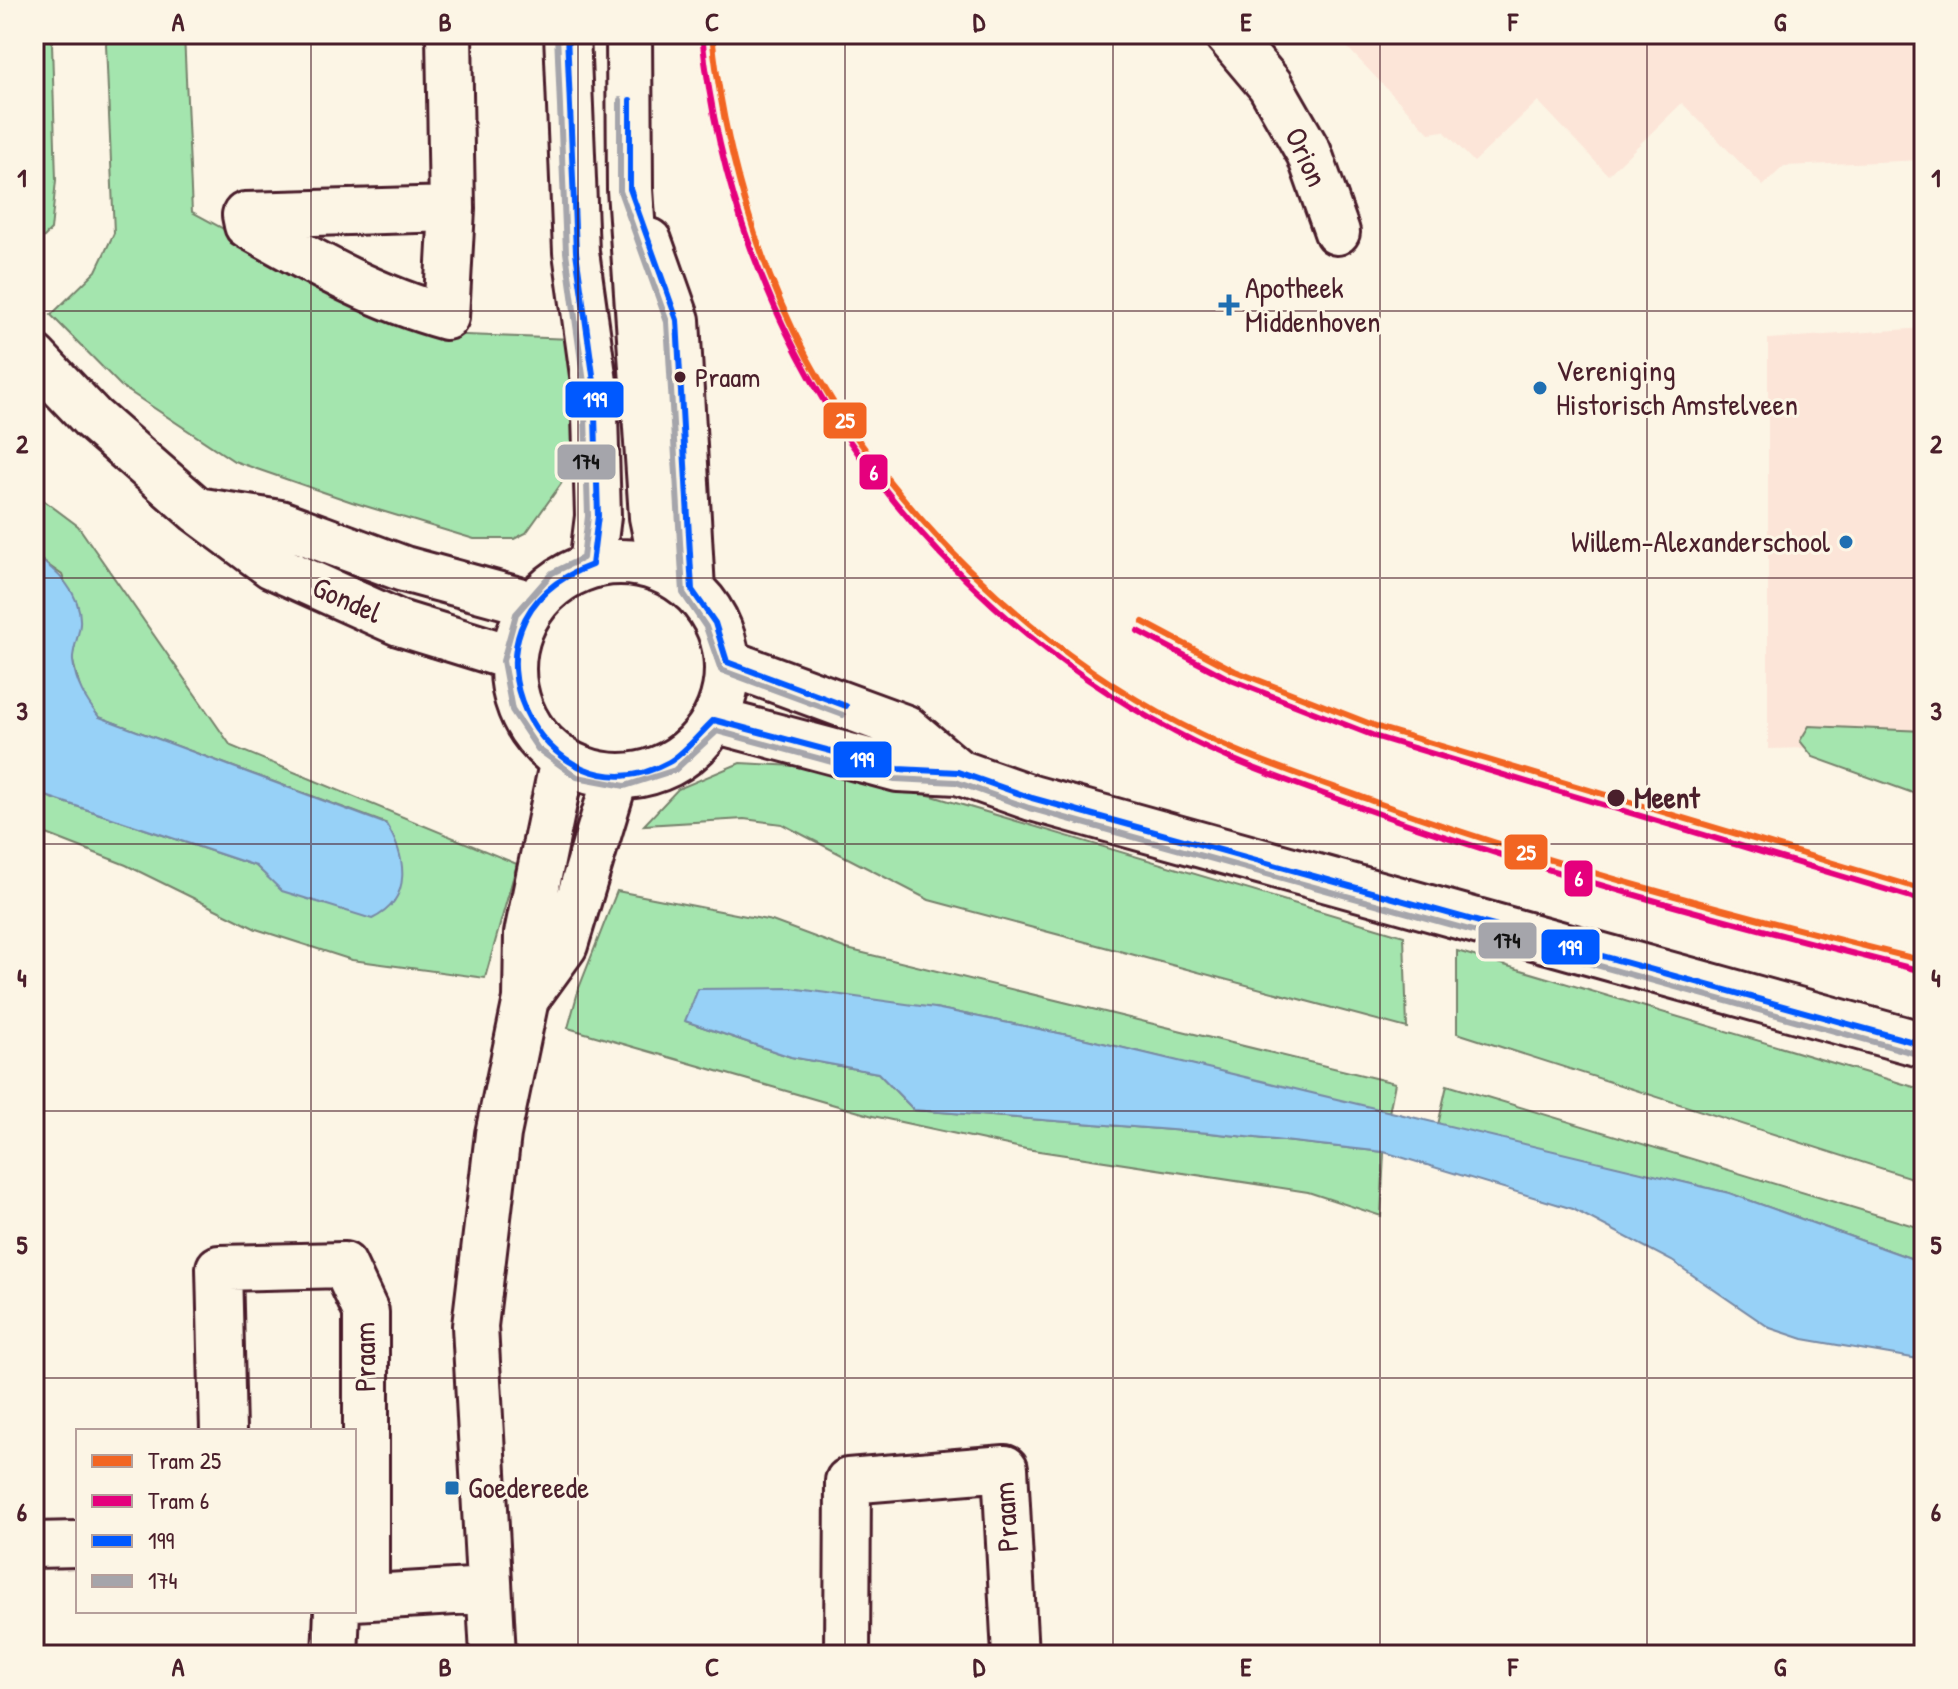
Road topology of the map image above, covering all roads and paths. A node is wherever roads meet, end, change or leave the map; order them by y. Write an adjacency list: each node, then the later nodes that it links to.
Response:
1 (449, 34): 5 (street)
2 (567, 34): 9 (street)
3 (629, 34): 10 (street)
4 (1227, 34): 6 (street, Orion)
5 (452, 209): 5 (street)
6 (1337, 232)
7 (34, 357): 8 (street, Gondel)
8 (197, 510): 11 (street, Gondel); 12 (street, Gondel)
9 (592, 565): 10 (street); 11 (street)
10 (677, 580): 13 (street)
11 (533, 604): 12 (street)
12 (513, 658): 15 (street)
13 (727, 662): 14 (street); 16 (street)
14 (714, 720): 16 (street); 17 (street)
15 (563, 759): 17 (street); 18 (street)
16 (958, 772): 19 (street)
17 (616, 776): 18 (street)
18 (526, 999): 24 (street)
19 (1924, 1045)
20 (223, 1429): 21 (street, Praam)
21 (356, 1519)
22 (76, 1544): 23 (street)
23 (34, 1545)
24 (488, 1590): 25 (street); 28 (street)
25 (356, 1602)
26 (348, 1613): 27 (street, Praam)
27 (335, 1655)
28 (493, 1655)
29 (847, 1655): 30 (street, Praam)
30 (1015, 1655)

